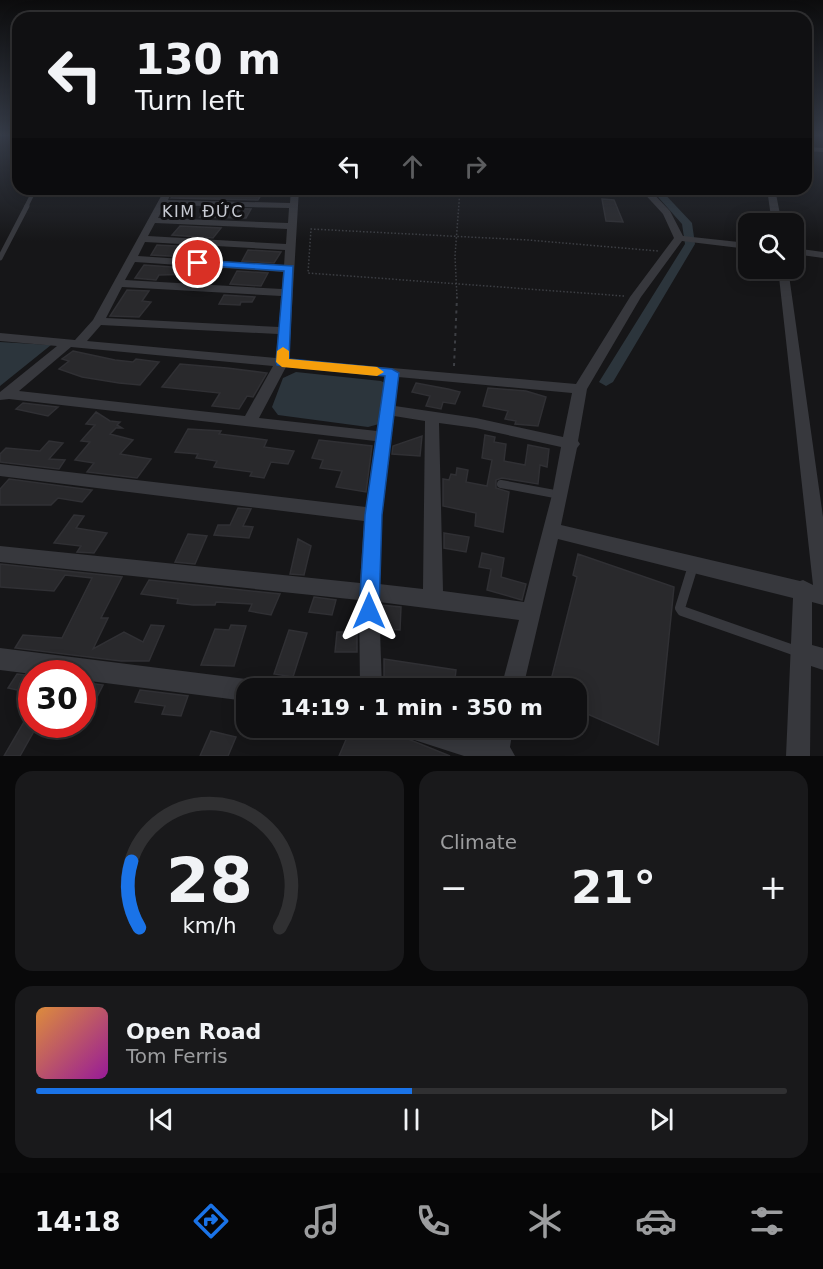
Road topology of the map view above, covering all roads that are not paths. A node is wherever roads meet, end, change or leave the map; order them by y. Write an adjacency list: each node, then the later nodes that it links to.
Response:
1 (32, 195): 17 (lane)
2 (166, 195): 6 (street)
3 (295, 195): 7 (street)
4 (650, 195): 11 (street)
5 (772, 195): 8 (street)
6 (163, 202): 7 (street); 9 (street)
7 (294, 206): 10 (street)
8 (775, 213)
9 (151, 220): 10 (street); 12 (street)
10 (293, 226): 14 (street)
11 (682, 238): 13 (street); 29 (street)
12 (141, 239): 14 (street); 18 (street)
13 (738, 245)
14 (291, 247): 19 (street)
15 (804, 252): 16 (street)
16 (823, 255)
17 (0, 258)
18 (130, 259): 19 (street); 21 (street)
19 (289, 268): 22 (street)
20 (784, 279): 43 (street)
21 (118, 283): 22 (street); 23 (street)
22 (288, 293): 24 (street)
23 (99, 321): 24 (street); 26 (street)
24 (285, 331): 27 (street)
25 (0, 337): 26 (street)
26 (74, 342): 27 (street); 30 (street)
27 (282, 362): 28 (street); 33 (street)
28 (392, 373): 29 (street); 31 (street)
29 (580, 389): 35 (street)
30 (3, 396): 33 (street)
31 (387, 410): 32 (street); 34 (street)
32 (432, 416): 35 (street); 45 (street)
33 (250, 421): 34 (street)
34 (384, 436): 39 (street)
35 (572, 444): 38 (street)
36 (0, 470): 39 (street)
37 (501, 483): 38 (lane)
38 (560, 495): 40 (street)
39 (374, 515): 44 (street)
40 (551, 530): 42 (street); 46 (street)
41 (0, 554): 44 (street)
42 (693, 564): 43 (street); 47 (lane)
43 (816, 590): 47 (street)
44 (369, 592): 45 (street); 50 (street)
45 (433, 599): 46 (street)
46 (530, 612): 51 (street)
47 (801, 653): 49 (street); 56 (street)
48 (0, 659): 52 (street)
49 (823, 659)
50 (371, 678)
51 (514, 678)
52 (236, 689)
53 (443, 738): 55 (street)
54 (501, 738): 55 (street)
55 (498, 755)
56 (798, 756)

